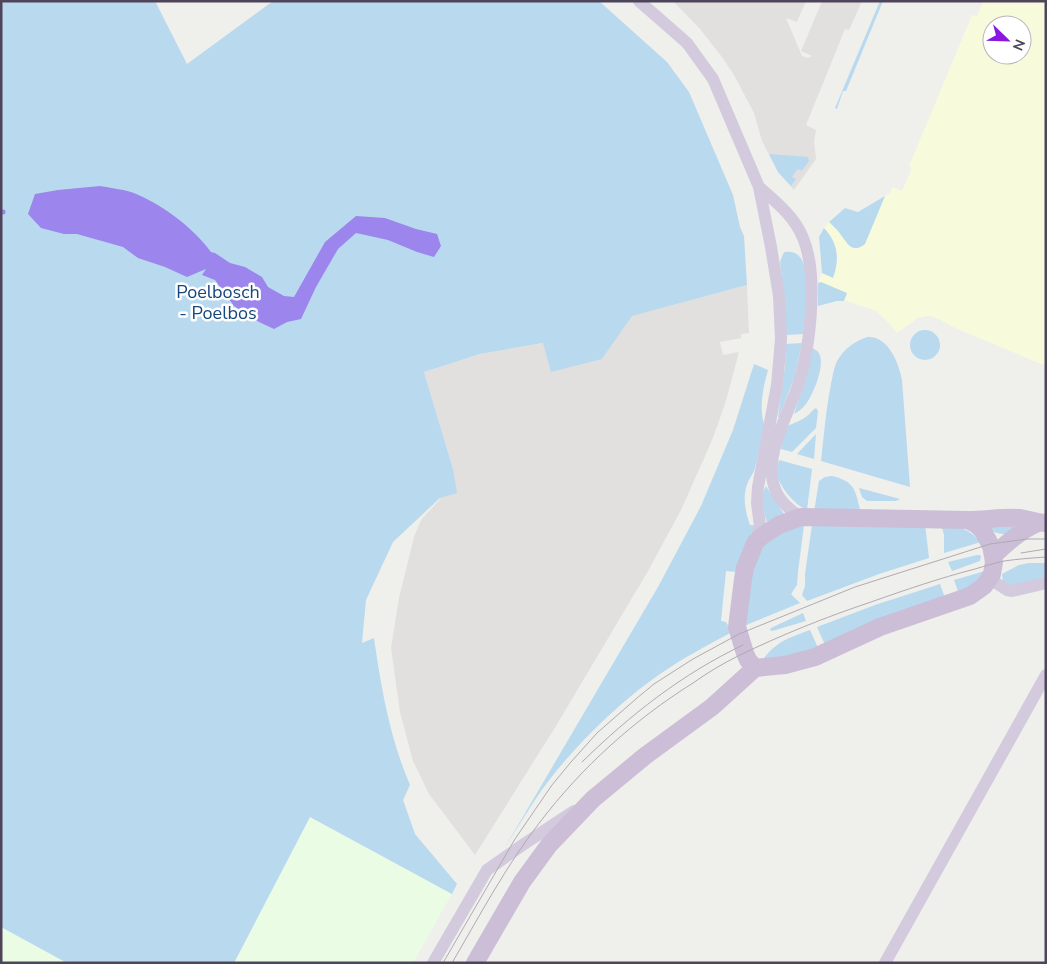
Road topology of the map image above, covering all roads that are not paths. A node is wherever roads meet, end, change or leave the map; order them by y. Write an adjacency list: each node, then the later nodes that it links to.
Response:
1 (639, 1): 2 (street)
2 (759, 187): 3 (street); 6 (street)
3 (800, 517): 4 (street); 6 (street)
4 (968, 520): 5 (street); 7 (street)
5 (1042, 523): 7 (street)
6 (755, 543): 10 (street)
7 (993, 556): 8 (street)
8 (990, 579): 9 (street); 10 (street)
9 (1046, 583)
10 (755, 668): 12 (street)
11 (1046, 675): 15 (street)
12 (593, 799): 13 (street); 14 (street)
13 (433, 963)
14 (475, 963)
15 (885, 963)

